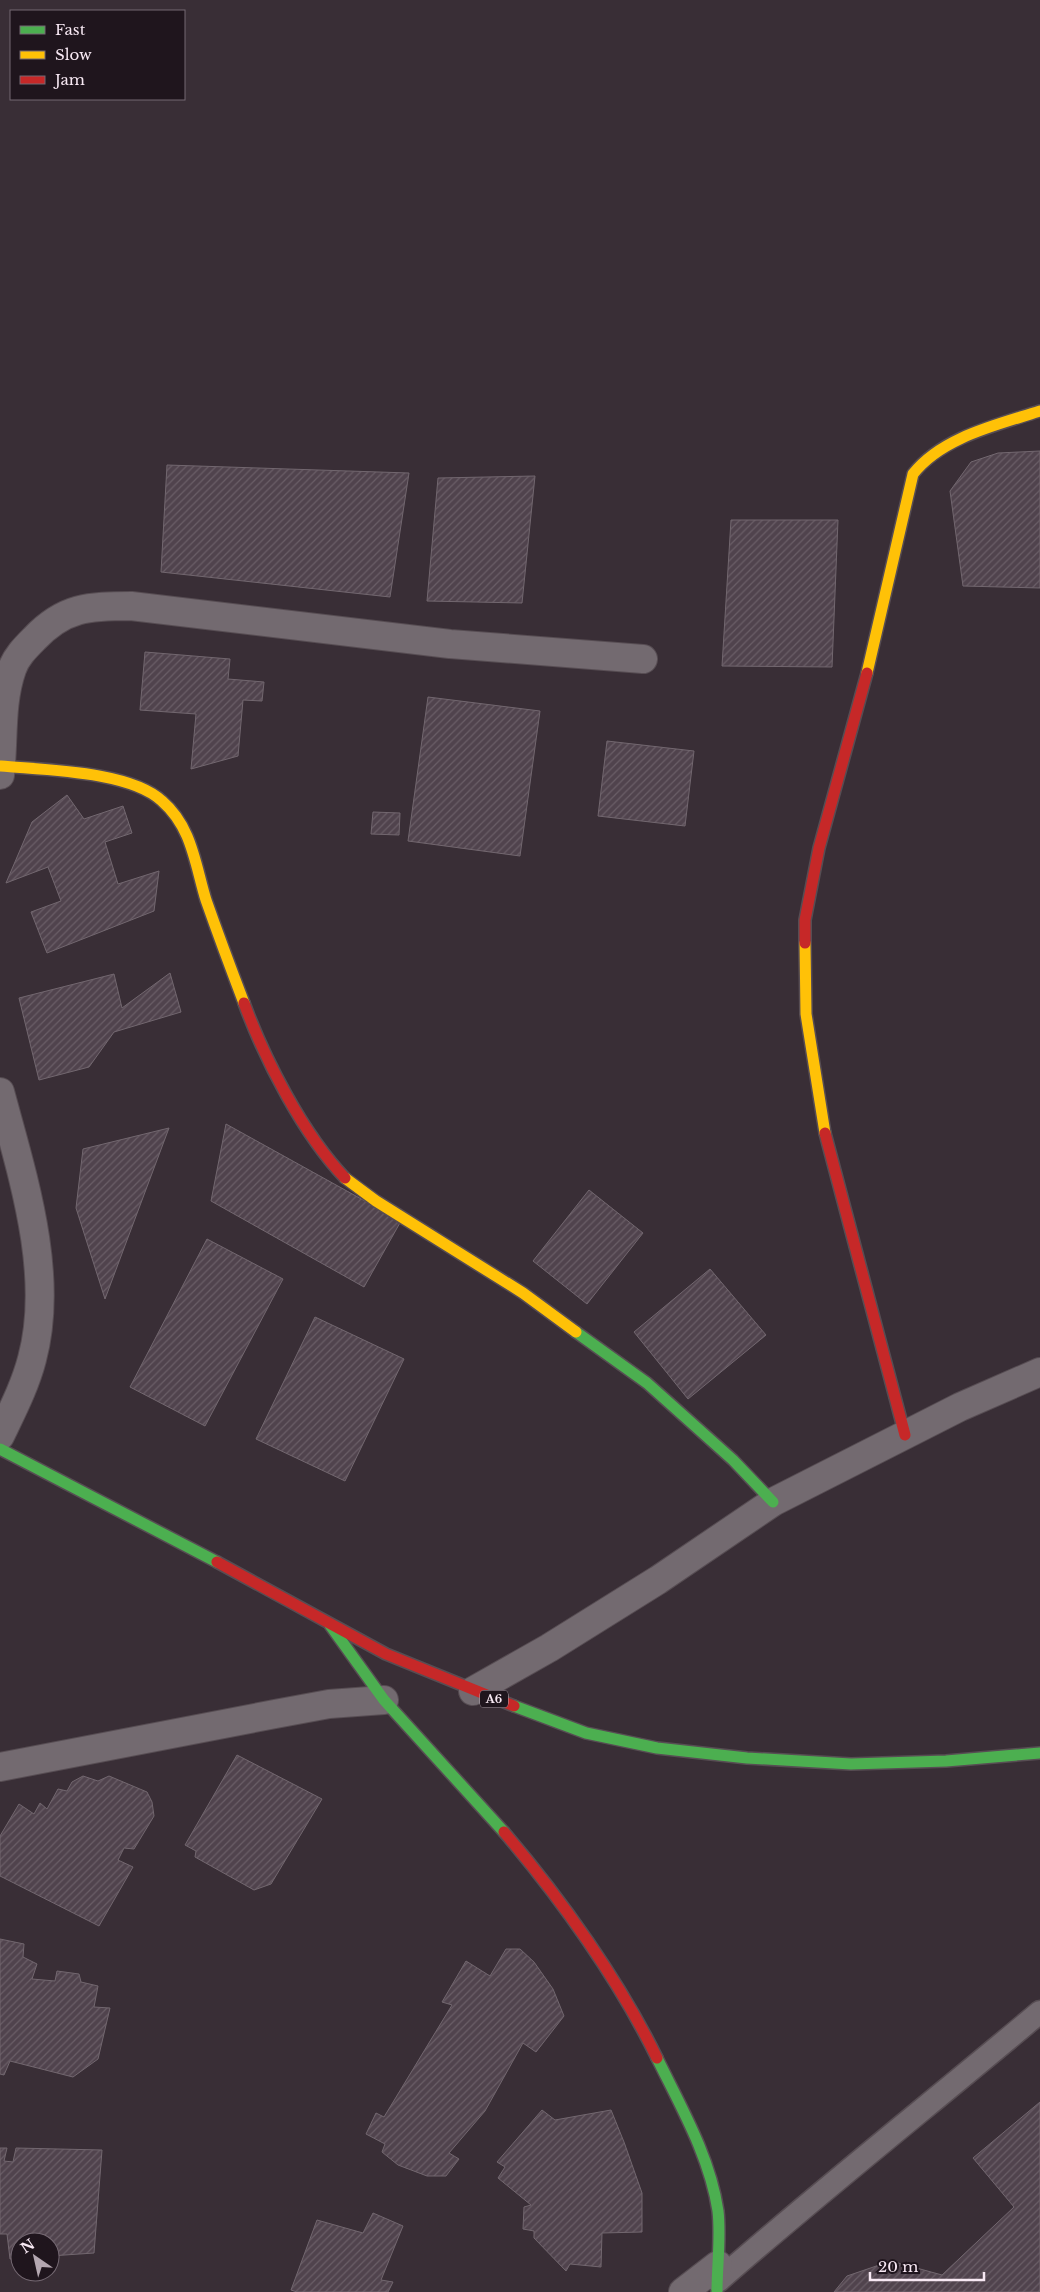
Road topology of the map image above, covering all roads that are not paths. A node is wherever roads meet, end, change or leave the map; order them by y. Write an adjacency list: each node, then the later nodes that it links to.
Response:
1 (1040, 411): 6 (main road)
2 (643, 659): 3 (street)
3 (1, 771): 9 (main road)
4 (0, 1092): 7 (street)
5 (1040, 1372): 6 (street)
6 (905, 1435): 9 (street)
7 (0, 1436)
8 (0, 1449): 10 (main road, A6)
9 (773, 1502): 11 (street)
10 (330, 1625): 11 (main road, A6); 12 (main road)
11 (474, 1692): 13 (main road, A6)
12 (384, 1700): 14 (street); 16 (main road)
13 (1040, 1753)
14 (0, 1767)
15 (1040, 2012): 16 (lane)
16 (717, 2279): 17 (street)
17 (683, 2292)

